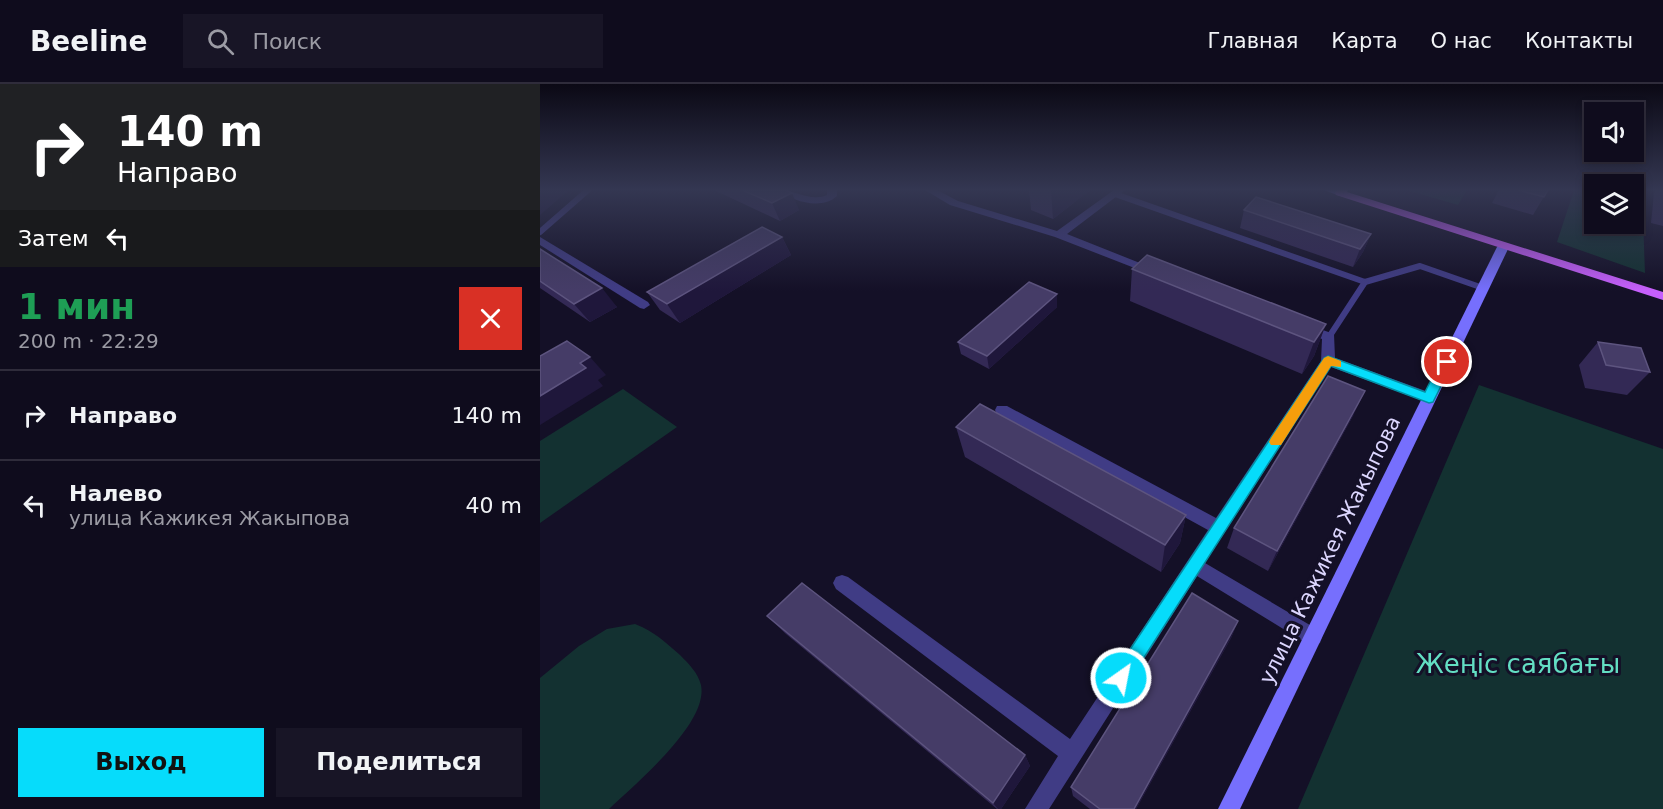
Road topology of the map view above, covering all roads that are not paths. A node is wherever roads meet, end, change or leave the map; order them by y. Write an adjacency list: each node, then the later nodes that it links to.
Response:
1 (1022, 224): 5 (street)
2 (1074, 224): 5 (street)
3 (1205, 224): 9 (lane)
4 (1434, 224): 7 (main road)
5 (1059, 235): 8 (street)
6 (540, 240): 12 (street)
7 (1503, 247): 10 (main road, улица Кажикея Жакыпова); 11 (main road)
8 (1167, 276)
9 (1365, 282): 10 (lane); 14 (lane)
10 (1483, 288): 16 (main road, улица Кажикея Жакыпова)
11 (1663, 296)
12 (644, 305)
13 (1286, 320): 14 (street)
14 (1329, 337): 15 (street)
15 (1328, 361): 16 (street); 18 (street)
16 (1429, 398): 21 (main road, улица Кажикея Жакыпова)
17 (1002, 410): 18 (street)
18 (1220, 528): 19 (street)
19 (1194, 565): 21 (street); 22 (street)
20 (842, 583): 22 (street)
21 (1312, 637): 24 (main road, улица Кажикея Жакыпова)
22 (1072, 753): 23 (street)
23 (1036, 809)
24 (1229, 809)

